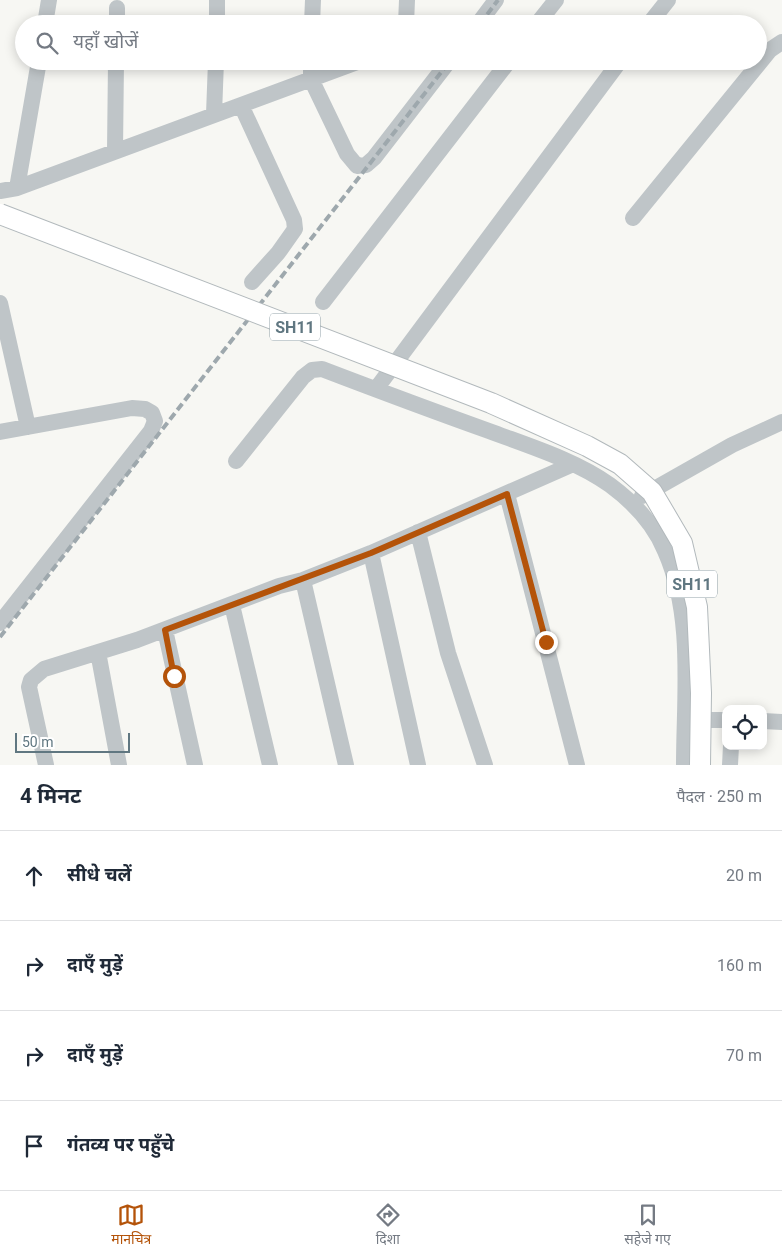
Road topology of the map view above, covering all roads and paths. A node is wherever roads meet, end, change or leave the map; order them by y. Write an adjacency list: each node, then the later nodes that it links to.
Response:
1 (49, 0): 8 (street)
2 (218, 0): 9 (street)
3 (313, 0): 10 (street)
4 (407, 0): 11 (street)
5 (496, 0): 12 (street)
6 (556, 0): 13 (street)
7 (668, 0): 14 (street)
8 (46, 15)
9 (217, 15)
10 (312, 15)
11 (406, 15)
12 (485, 15)
13 (545, 15)
14 (656, 15)
15 (782, 42): 16 (street)
16 (767, 54)
17 (37, 70): 30 (street)
18 (116, 70): 29 (street)
19 (216, 70): 28 (street)
20 (311, 70): 26 (street)
21 (336, 70): 26 (street)
22 (442, 70): 26 (street)
23 (501, 70): 35 (street)
24 (613, 70): 37 (street)
25 (754, 70): 33 (street)
26 (311, 79): 27 (street)
27 (241, 105): 28 (street); 34 (street)
28 (214, 114): 29 (street)
29 (115, 151): 30 (street)
30 (17, 188): 31 (street)
31 (0, 191)
32 (0, 214): 66 (main road, SH11, bridge)
33 (633, 218)
34 (252, 282)
35 (323, 302)
36 (0, 303): 39 (street)
37 (376, 389): 41 (street); 42 (street)
38 (782, 422): 44 (street)
39 (28, 427): 40 (street); 49 (street)
40 (0, 432)
41 (236, 461)
42 (571, 465): 43 (street); 44 (street)
43 (507, 494): 45 (street); 64 (street)
44 (631, 502): 52 (street)
45 (418, 532): 46 (street); 63 (street)
46 (371, 553): 47 (street); 62 (street)
47 (302, 580): 48 (street); 61 (street)
48 (232, 605): 50 (street); 60 (street)
49 (0, 623)
50 (165, 630): 51 (street); 59 (street)
51 (98, 652): 57 (street); 58 (street)
52 (684, 720): 53 (street); 65 (street)
53 (722, 720)
54 (767, 721): 55 (street)
55 (782, 722)
56 (731, 750): 67 (street)
57 (46, 765)
58 (120, 765)
59 (195, 765)
60 (270, 765)
61 (346, 765)
62 (418, 765)
63 (485, 765)
64 (576, 765)
65 (684, 765)
66 (700, 765)
67 (730, 765)

